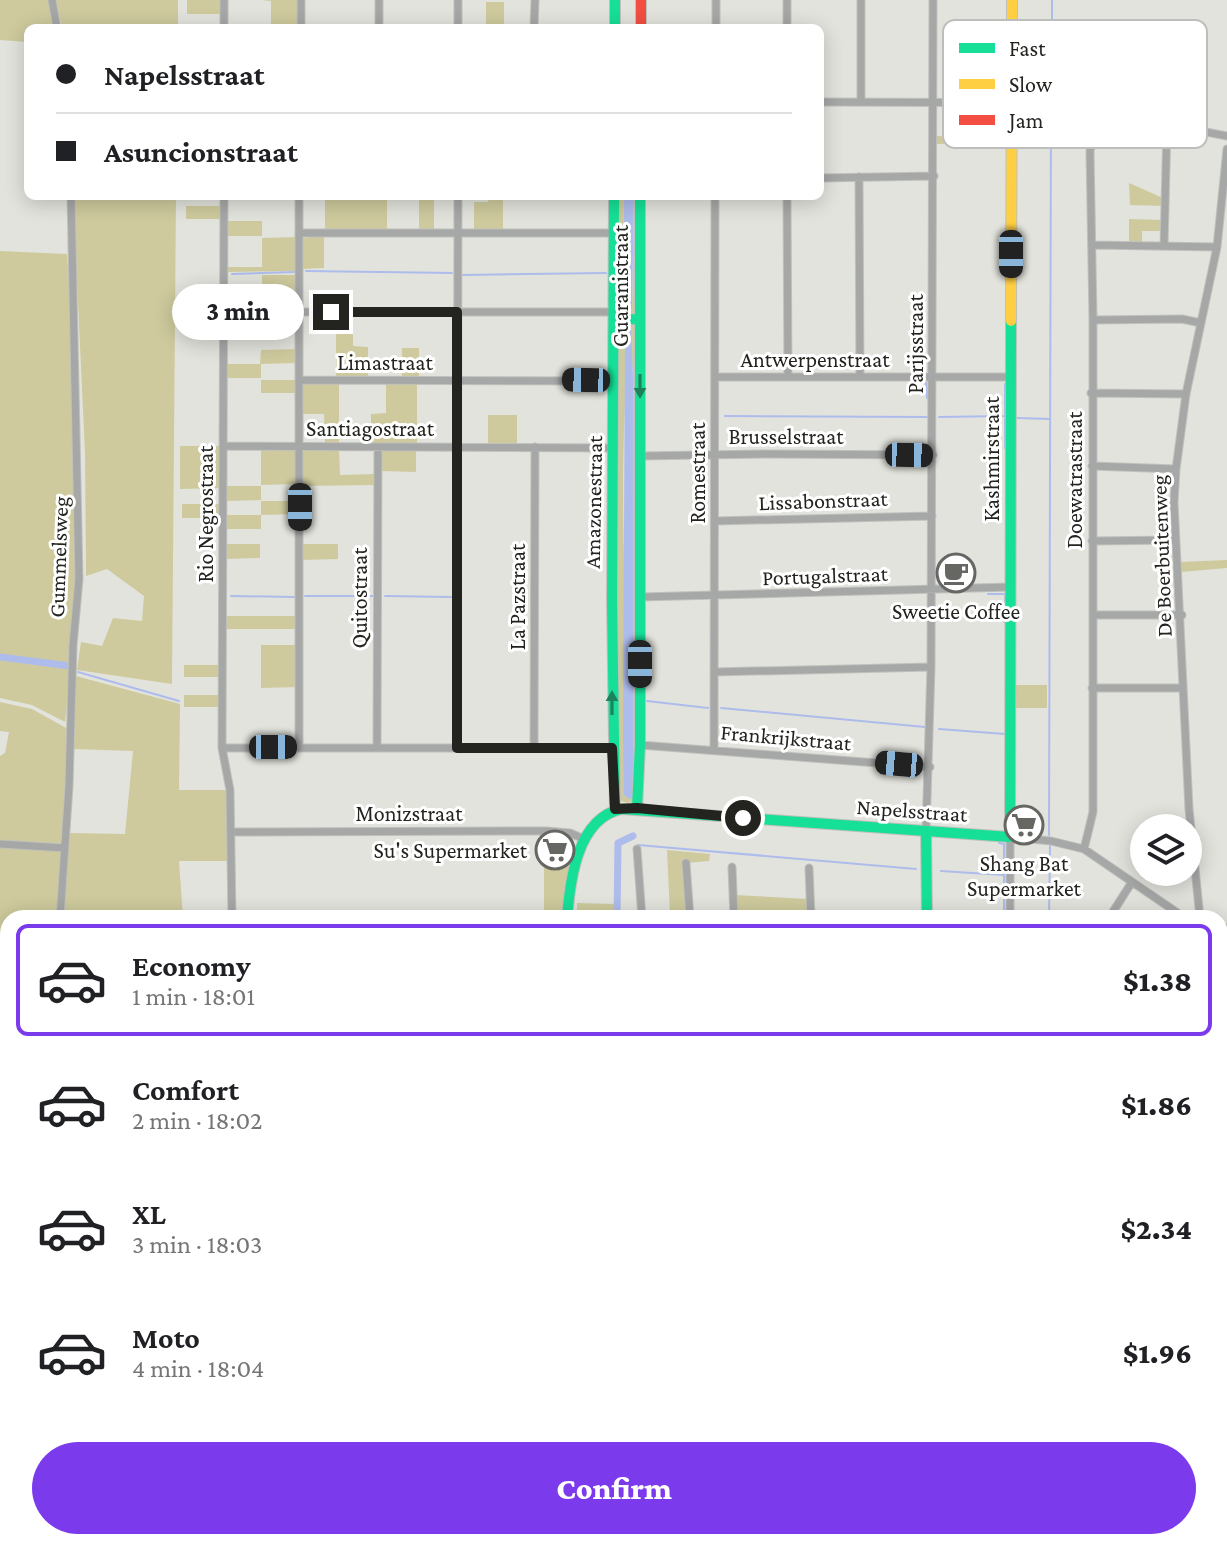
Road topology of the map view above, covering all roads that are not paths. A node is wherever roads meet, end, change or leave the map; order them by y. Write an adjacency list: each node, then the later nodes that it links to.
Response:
1 (52, 0): 13 (street)
2 (224, 0): 14 (street)
3 (301, 0): 15 (street)
4 (379, 0): 16 (street)
5 (458, 0): 17 (street)
6 (535, 0): 18 (street)
7 (615, 0): 19 (street)
8 (641, 0): 20 (street)
9 (716, 0): 21 (street)
10 (787, 0): 22 (street)
11 (861, 0): 26 (street)
12 (933, 0): 23 (street, Parijsstraat)
13 (56, 24)
14 (224, 24)
15 (301, 24)
16 (379, 24)
17 (458, 24)
18 (534, 24)
19 (615, 24)
20 (641, 24)
21 (716, 24)
22 (787, 24)
23 (933, 101): 24 (street); 26 (street); 33 (street, Parijsstraat)
24 (943, 101)
25 (824, 102): 26 (street)
26 (861, 102)
27 (1207, 132): 28 (street)
28 (1227, 136)
29 (1012, 148): 60 (street, Kashmirstraat)
30 (1091, 148): 47 (street, Doewatrastraat)
31 (1166, 148): 48 (street)
32 (1227, 149): 49 (street, De Boerbuitenweg)
33 (934, 176): 34 (street); 59 (street, Parijsstraat)
34 (859, 177): 35 (street); 58 (street)
35 (824, 178)
36 (71, 200): 107 (street, Gummelsweg)
37 (224, 200): 66 (street, Rio Negrostraat)
38 (299, 200): 44 (street)
39 (458, 200): 46 (street)
40 (614, 200): 45 (street, Amazonestraat)
41 (640, 200): 53 (street, Guaranistraat)
42 (715, 200): 56 (street, Romestraat)
43 (787, 200): 57 (street)
44 (300, 233): 46 (street); 50 (street)
45 (614, 233): 46 (street); 52 (street, Amazonestraat)
46 (458, 234): 51 (street)
47 (1092, 245): 48 (street); 54 (street, Doewatrastraat)
48 (1164, 246): 49 (street)
49 (1217, 247): 55 (street, De Boerbuitenweg)
50 (300, 312): 51 (street); 61 (street)
51 (457, 312): 52 (street); 62 (street)
52 (614, 316): 53 (street); 63 (street, Amazonestraat)
53 (640, 319): 74 (street, Guaranistraat, one-way to 74)
54 (1093, 320): 55 (street); 64 (street, Doewatrastraat)
55 (1201, 323): 65 (street, De Boerbuitenweg)
56 (715, 377): 57 (street, Antwerpenstraat); 72 (street, Romestraat)
57 (788, 377): 58 (street, Antwerpenstraat)
58 (860, 377): 59 (street, Antwerpenstraat)
59 (933, 377): 60 (street, Antwerpenstraat); 73 (street, Parijsstraat)
60 (1011, 377): 81 (street, Kashmirstraat)
61 (300, 380): 62 (street, Limastraat); 68 (street)
62 (456, 381): 63 (street, Limastraat); 67 (street)
63 (614, 381): 71 (street, Amazonestraat)
64 (1091, 393): 65 (street); 75 (street, Doewatrastraat)
65 (1186, 394): 76 (street, De Boerbuitenweg)
66 (223, 446): 68 (street, Santiagostraat); 94 (street, Rio Negrostraat)
67 (456, 446): 69 (street, Santiagostraat); 70 (street, Santiagostraat); 96 (street)
68 (300, 447): 69 (street, Santiagostraat); 92 (street)
69 (378, 447): 95 (street, Quitostraat)
70 (535, 447): 71 (street, Santiagostraat); 93 (street, La Pazstraat)
71 (614, 448): 97 (street, Amazonestraat, one-way to 71)
72 (714, 455): 73 (street, Brusselstraat); 74 (street, Brusselstraat); 78 (street, Romestraat)
73 (933, 455): 77 (street, Parijsstraat)
74 (640, 456): 84 (street, Guaranistraat)
75 (1092, 466): 76 (street); 80 (street, Doewatrastraat)
76 (1176, 469): 79 (street, De Boerbuitenweg)
77 (932, 516): 78 (street, Lissabonstraat); 82 (street, Parijsstraat)
78 (715, 521): 83 (street, Romestraat)
79 (1176, 540): 80 (street); 86 (street, De Boerbuitenweg)
80 (1092, 541): 85 (street, Doewatrastraat)
81 (1011, 587): 82 (street, Portugalstraat); 104 (street, Kashmirstraat)
82 (932, 589): 83 (street, Portugalstraat); 87 (street, Parijsstraat)
83 (713, 596): 84 (street, Portugalstraat); 88 (street, Romestraat)
84 (640, 597): 91 (street, Guaranistraat)
85 (1093, 615): 86 (street); 89 (street, Doewatrastraat)
86 (1182, 615): 90 (street, De Boerbuitenweg)
87 (931, 667): 88 (street); 99 (street, Parijsstraat)
88 (714, 672): 98 (street, Romestraat)
89 (1092, 688): 90 (street); 109 (street, Doewatrastraat)
90 (1183, 688): 127 (street, De Boerbuitenweg)
91 (640, 745): 98 (street, Frankrijkstraat); 100 (street, Guaranistraat)
92 (299, 747): 94 (street); 95 (street)
93 (534, 747): 96 (street); 97 (street)
94 (222, 748): 103 (street, Rio Negrostraat)
95 (377, 748): 96 (street)
96 (457, 748)
97 (612, 748): 101 (street, Amazonestraat)
98 (714, 750): 99 (street, Frankrijkstraat)
99 (930, 767): 102 (street, Parijsstraat)
100 (637, 808): 101 (street, Napelsstraat); 102 (street, Napelsstraat)
101 (615, 809): 105 (street)
102 (926, 831): 104 (street, Napelsstraat); 123 (street)
103 (232, 832): 105 (street, Monizstraat); 117 (street, Rio Negrostraat)
104 (1010, 837): 109 (street, Napelsstraat); 124 (street, Kashmirstraat)
105 (584, 839): 118 (street)
106 (0, 844): 107 (street)
107 (65, 848): 116 (street, Gummelsweg)
108 (637, 849): 119 (street)
109 (1084, 849): 113 (street, Napelsstraat)
110 (686, 863): 120 (street)
111 (732, 867): 121 (street)
112 (809, 868): 122 (street)
113 (1130, 881)
114 (1130, 885): 125 (street)
115 (1138, 886): 126 (street, Napelsstraat)
116 (61, 910)
117 (232, 910)
118 (568, 910)
119 (641, 910)
120 (689, 910)
121 (734, 910)
122 (811, 910)
123 (927, 910)
124 (1010, 910)
125 (1114, 910)
126 (1173, 910)
127 (1199, 910)

